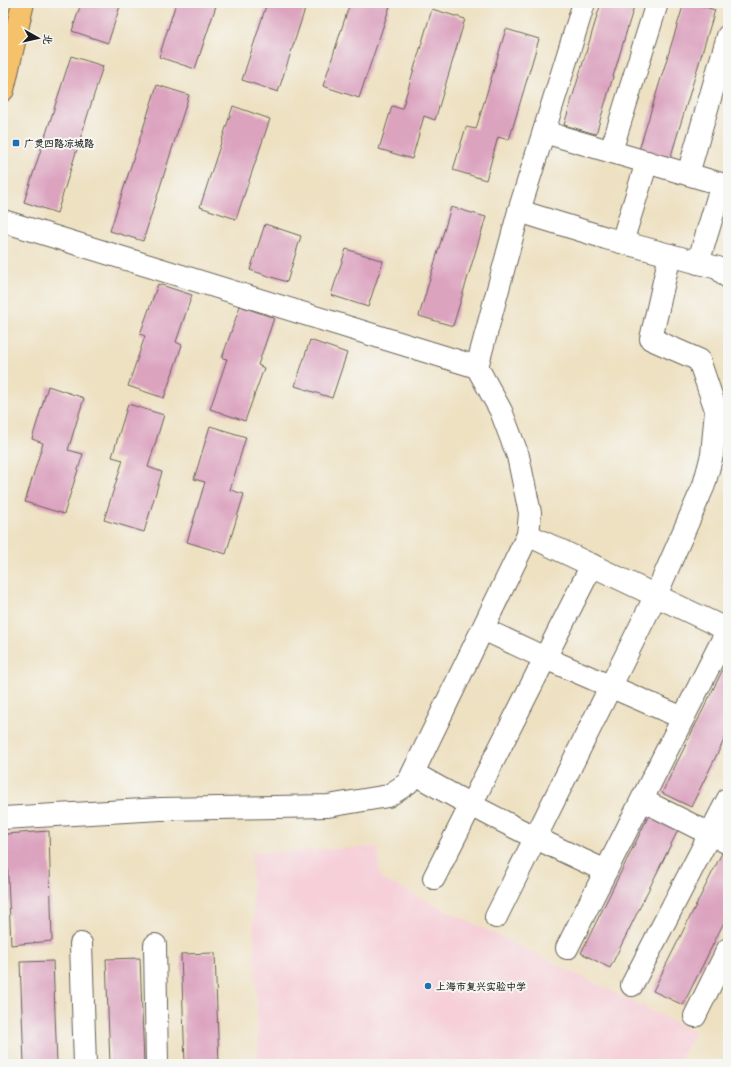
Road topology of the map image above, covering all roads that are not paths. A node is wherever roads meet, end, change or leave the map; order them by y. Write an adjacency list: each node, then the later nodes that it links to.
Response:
1 (23, 3): 5 (main road)
2 (584, 3): 6 (street)
3 (657, 3): 7 (street)
4 (728, 36): 9 (street)
5 (3, 90)
6 (544, 132): 7 (street); 11 (street)
7 (611, 152): 8 (street)
8 (647, 162): 9 (street); 13 (street)
9 (688, 174): 10 (street)
10 (725, 185): 15 (street)
11 (519, 211): 13 (street); 17 (street)
12 (3, 221): 17 (street)
13 (622, 242): 14 (street)
14 (670, 255): 15 (street); 20 (street)
15 (698, 263): 16 (street)
16 (728, 277)
17 (477, 367): 18 (street)
18 (528, 535): 19 (street); 21 (street)
19 (592, 565): 20 (street); 23 (street)
20 (656, 595): 22 (street); 24 (street)
21 (483, 629): 23 (street); 26 (street)
22 (728, 629): 25 (street)
23 (545, 658): 24 (street); 29 (street)
24 (610, 687): 25 (street); 31 (street)
25 (683, 718): 28 (street)
26 (413, 773): 29 (street); 30 (street)
27 (728, 799): 32 (street)
28 (642, 800): 32 (street); 33 (street)
29 (471, 806): 31 (street); 34 (street)
30 (3, 818)
31 (535, 839): 33 (street); 35 (street)
32 (719, 839): 40 (street)
33 (606, 871): 38 (street)
34 (434, 878)
35 (496, 917)
36 (81, 944): 42 (street)
37 (156, 945): 43 (street)
38 (567, 948)
39 (728, 949): 41 (street)
40 (632, 985)
41 (695, 1016)
42 (85, 1064)
43 (157, 1064)

